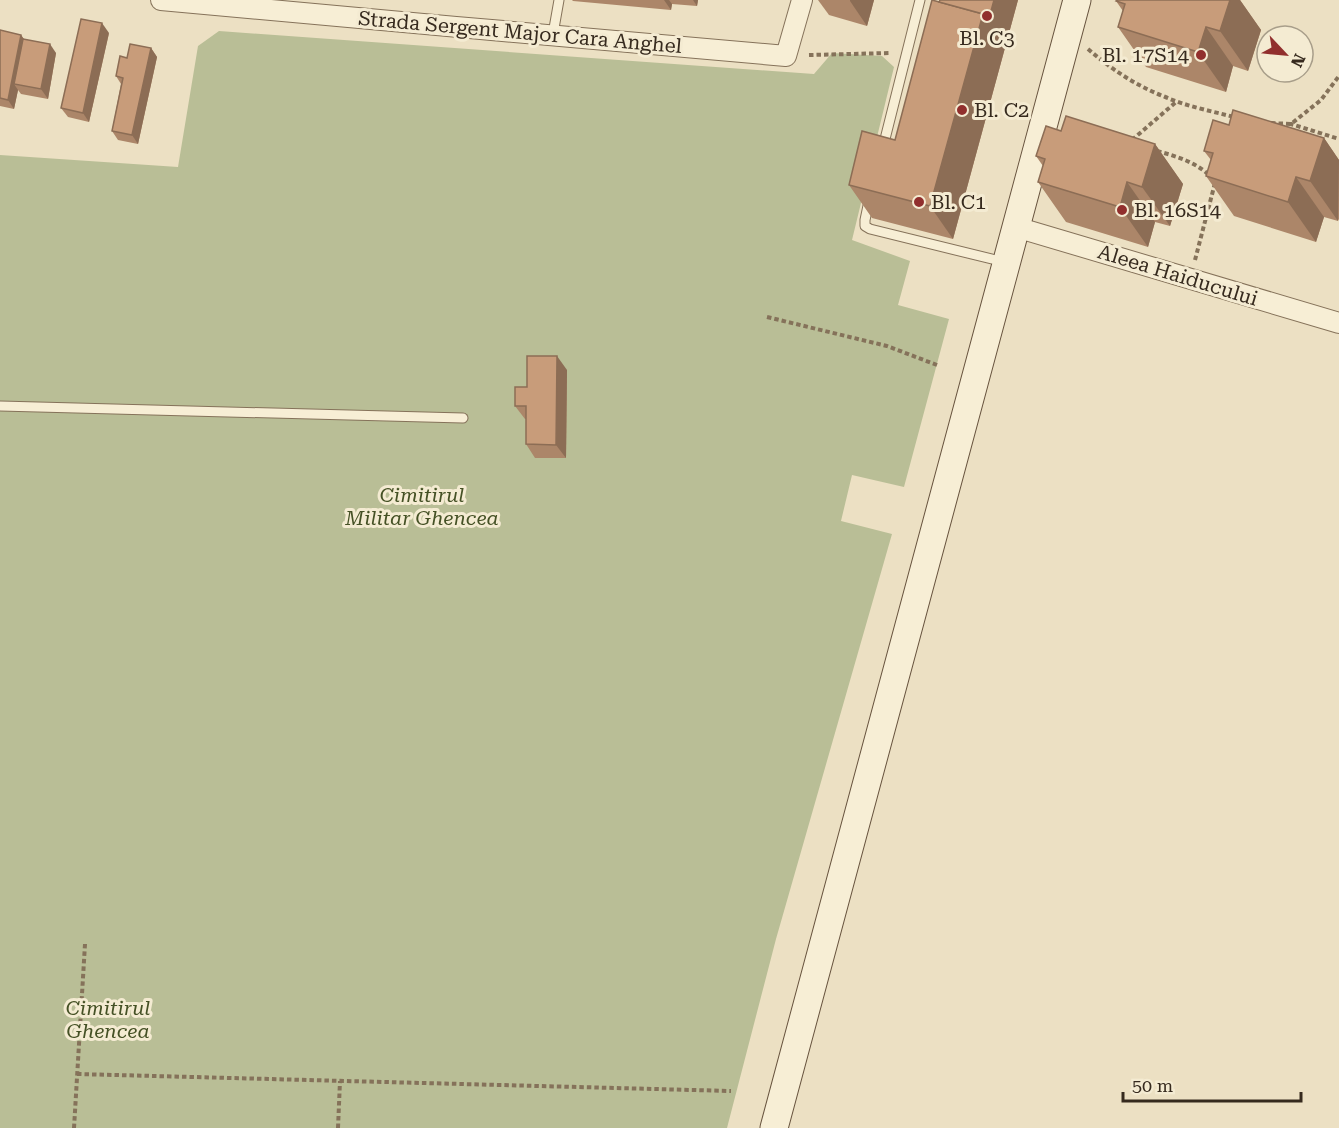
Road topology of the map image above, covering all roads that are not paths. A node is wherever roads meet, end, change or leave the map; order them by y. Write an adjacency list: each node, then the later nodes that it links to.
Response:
1 (161, 0): 6 (street, Strada Sergent Major Cara Anghel)
2 (559, 0): 7 (lane)
3 (802, 0): 7 (street, Strada Sergent Major Cara Anghel)
4 (920, 0): 8 (lane)
5 (1077, 0): 10 (main road)
6 (254, 4): 7 (street, Strada Sergent Major Cara Anghel)
7 (553, 34)
8 (882, 153)
9 (873, 187): 11 (lane)
10 (1016, 227): 11 (main road); 12 (street, Aleea Haiducului)
11 (1006, 263): 15 (main road)
12 (1339, 323)
13 (0, 406): 14 (lane)
14 (463, 418)
15 (774, 1128)

